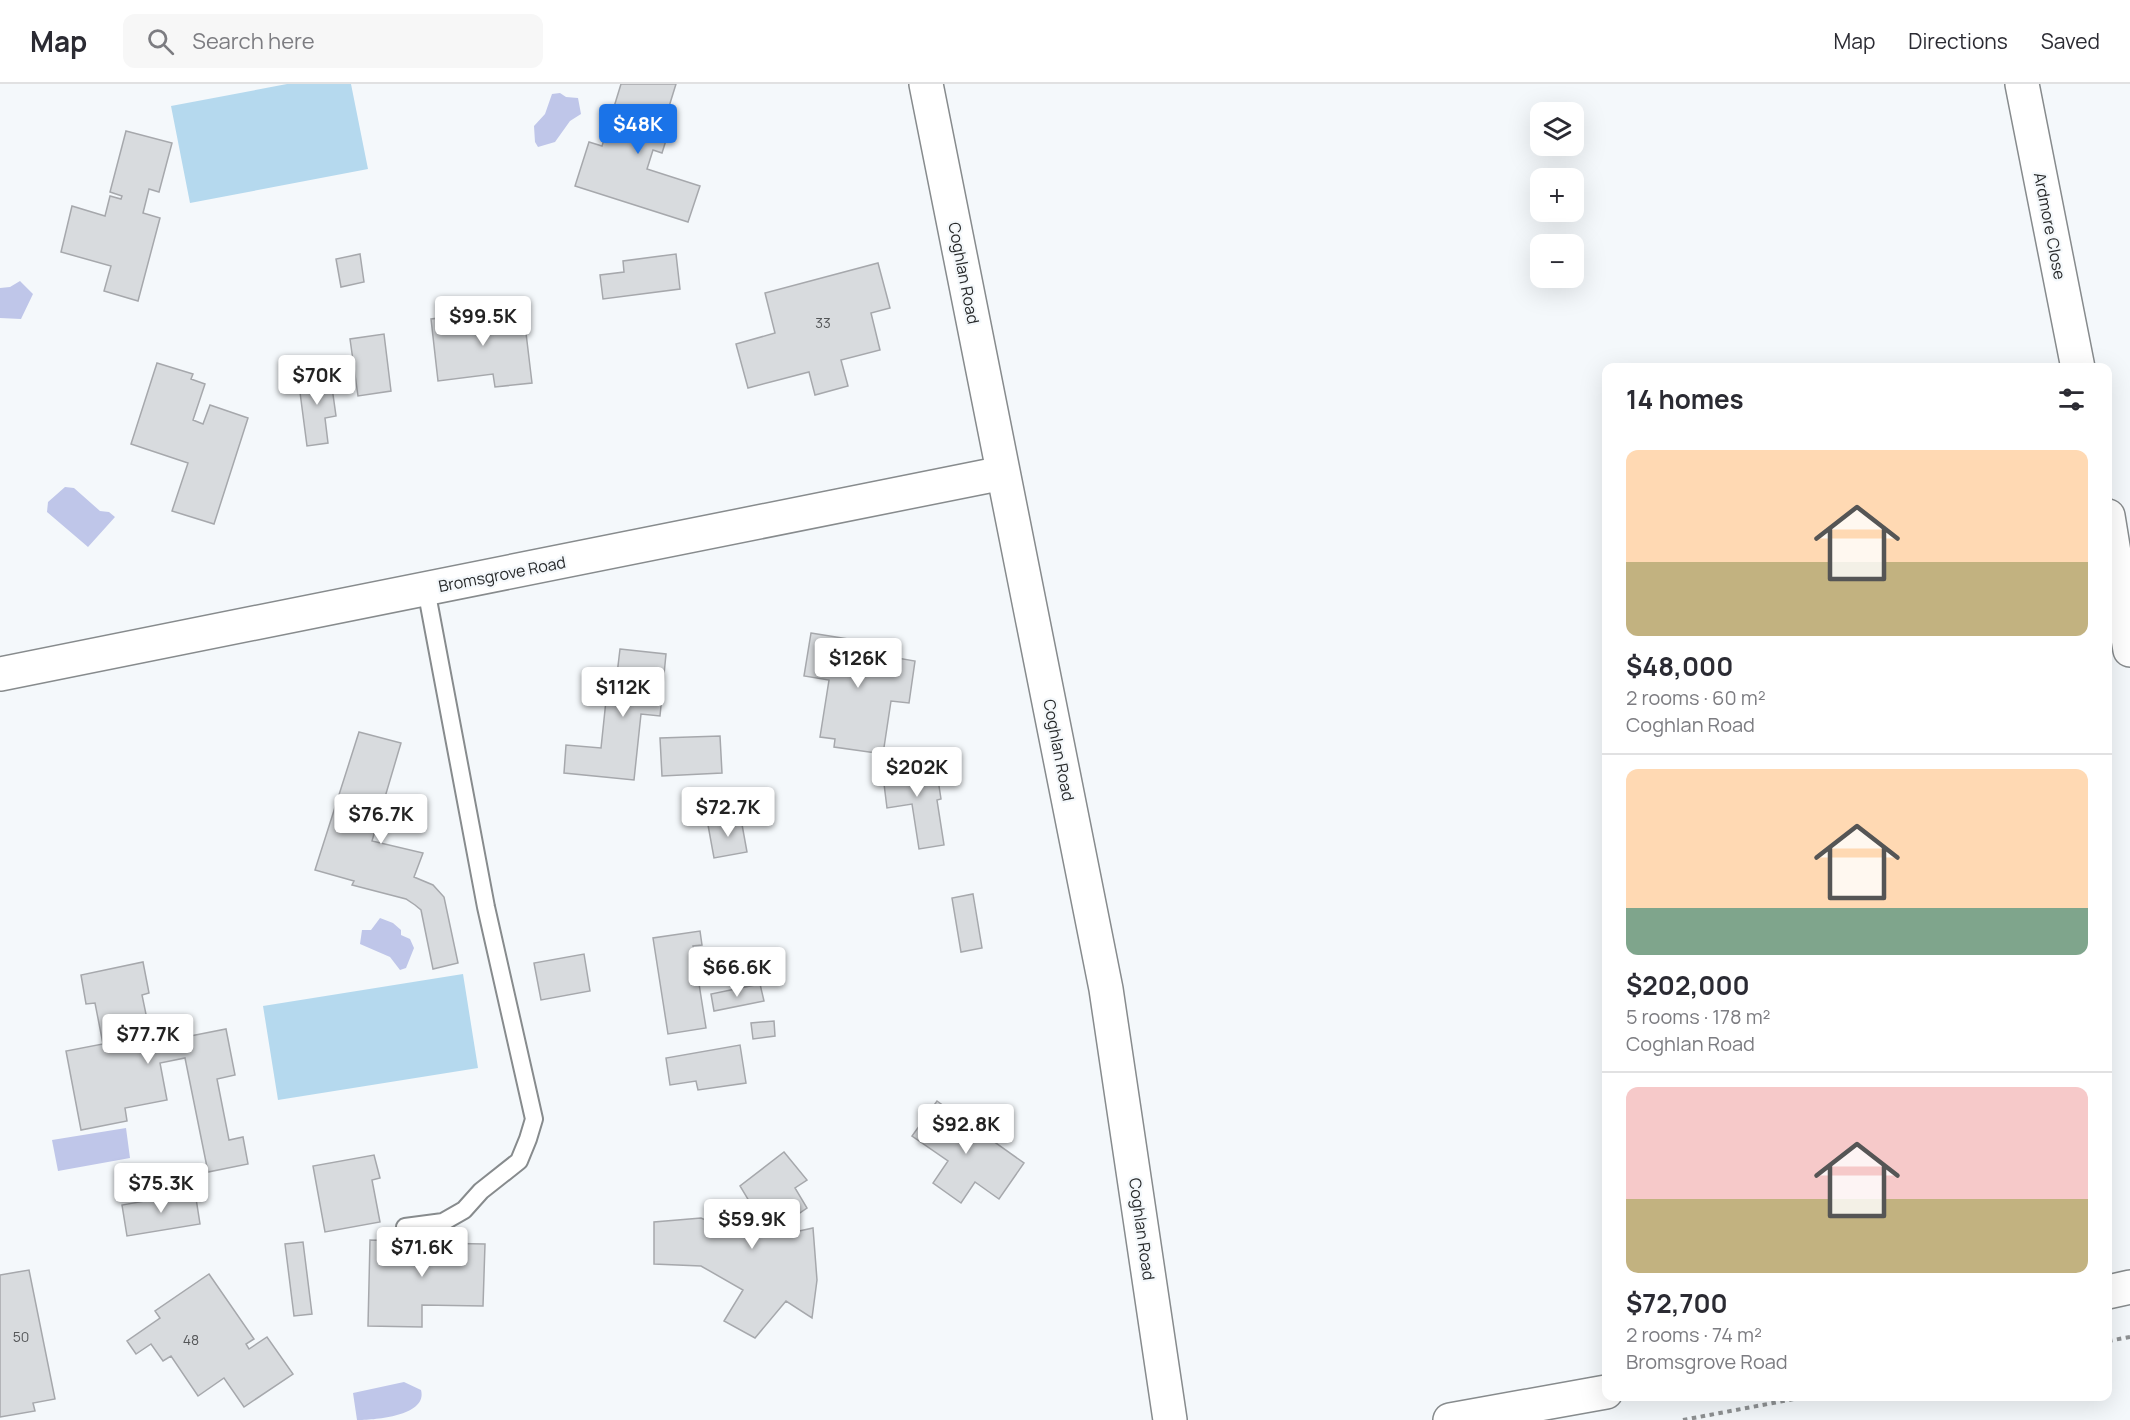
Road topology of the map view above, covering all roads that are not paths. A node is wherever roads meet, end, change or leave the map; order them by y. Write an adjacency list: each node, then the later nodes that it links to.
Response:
1 (927, 84): 4 (street, Coghlan Road)
2 (2022, 84): 3 (street, Ardmore Close)
3 (2077, 363)
4 (1003, 472): 6 (street, Bromsgrove Road); 13 (street, Coghlan Road)
5 (2112, 540): 7 (street)
6 (426, 589): 8 (street, Bromsgrove Road); 9 (lane)
7 (2130, 650)
8 (0, 674)
9 (405, 1227)
10 (2130, 1287): 11 (street)
11 (2112, 1291)
12 (1602, 1393): 14 (street)
13 (1170, 1420)
14 (1450, 1420)

